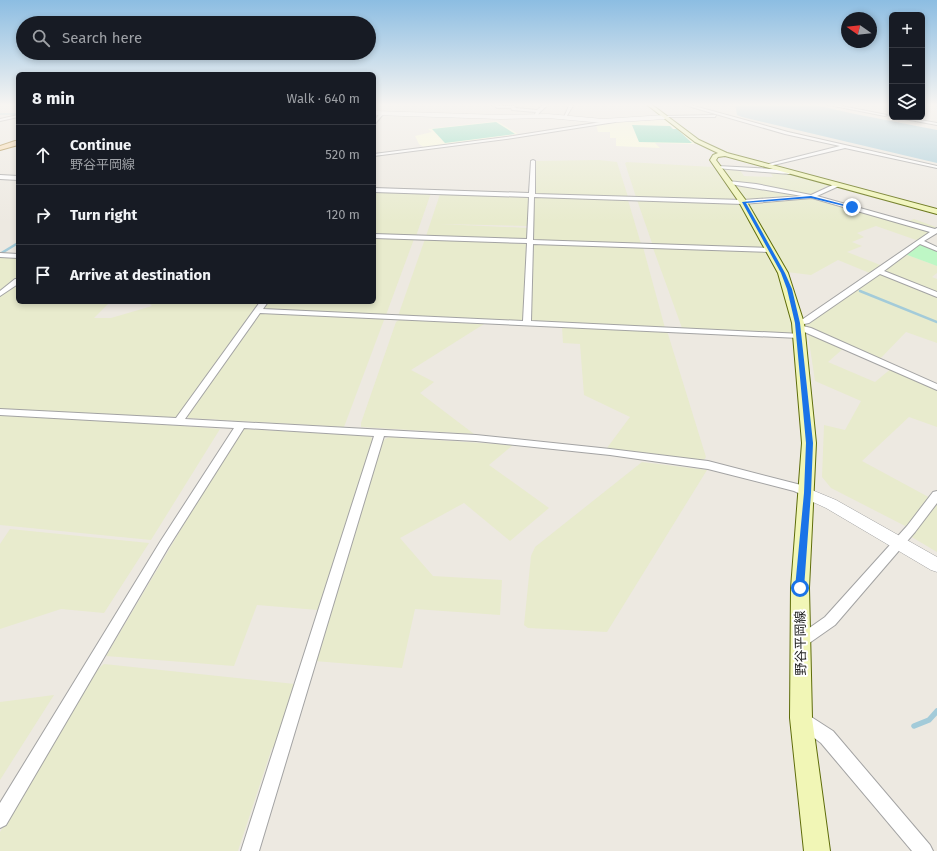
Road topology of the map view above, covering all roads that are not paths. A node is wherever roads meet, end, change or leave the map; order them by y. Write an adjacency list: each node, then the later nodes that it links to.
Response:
1 (15, 144): 6 (main road)
2 (461, 144): 8 (street)
3 (703, 144): 7 (main road)
4 (836, 144): 5 (street)
5 (845, 146): 10 (street); 12 (street)
6 (0, 148)
7 (724, 154): 10 (main road); 11 (main road)
8 (376, 155)
9 (533, 161): 19 (street)
10 (767, 166): 13 (main road)
11 (718, 167): 13 (street); 16 (main road, 野谷平岡線)
12 (937, 167)
13 (789, 172): 17 (main road)
14 (0, 177): 15 (street)
15 (16, 178)
16 (730, 182): 20 (street); 21 (main road, 野谷平岡線)
17 (837, 185): 20 (street); 22 (main road)
18 (376, 190): 19 (street)
19 (532, 196): 21 (street); 25 (street)
20 (811, 197): 21 (street); 23 (street)
21 (743, 202): 28 (main road, 野谷平岡線)
22 (937, 212)
23 (936, 231): 26 (street)
24 (376, 236): 25 (street)
25 (530, 241): 28 (street); 37 (street)
26 (919, 242): 27 (street); 31 (street)
27 (937, 249)
28 (770, 250): 38 (main road, 野谷平岡線)
29 (0, 255): 30 (street)
30 (16, 256)
31 (879, 271): 34 (street); 38 (street)
32 (16, 282): 33 (street)
33 (0, 294)
34 (937, 295)
35 (262, 304): 36 (street)
36 (257, 311): 37 (street); 41 (street)
37 (527, 323): 38 (street)
38 (798, 329): 39 (street); 44 (main road, 野谷平岡線)
39 (937, 387)
40 (0, 412): 41 (street)
41 (179, 421): 42 (street)
42 (241, 425): 43 (street); 50 (street)
43 (380, 433): 44 (street); 51 (street)
44 (808, 493): 46 (street); 48 (main road, 野谷平岡線)
45 (937, 495): 46 (street)
46 (898, 542): 47 (street); 48 (street)
47 (937, 565)
48 (800, 642): 49 (main road, 野谷平岡線)
49 (801, 718): 52 (main road, 野谷平岡線); 53 (street)
50 (0, 820)
51 (250, 851)
52 (817, 851)
53 (924, 851)

